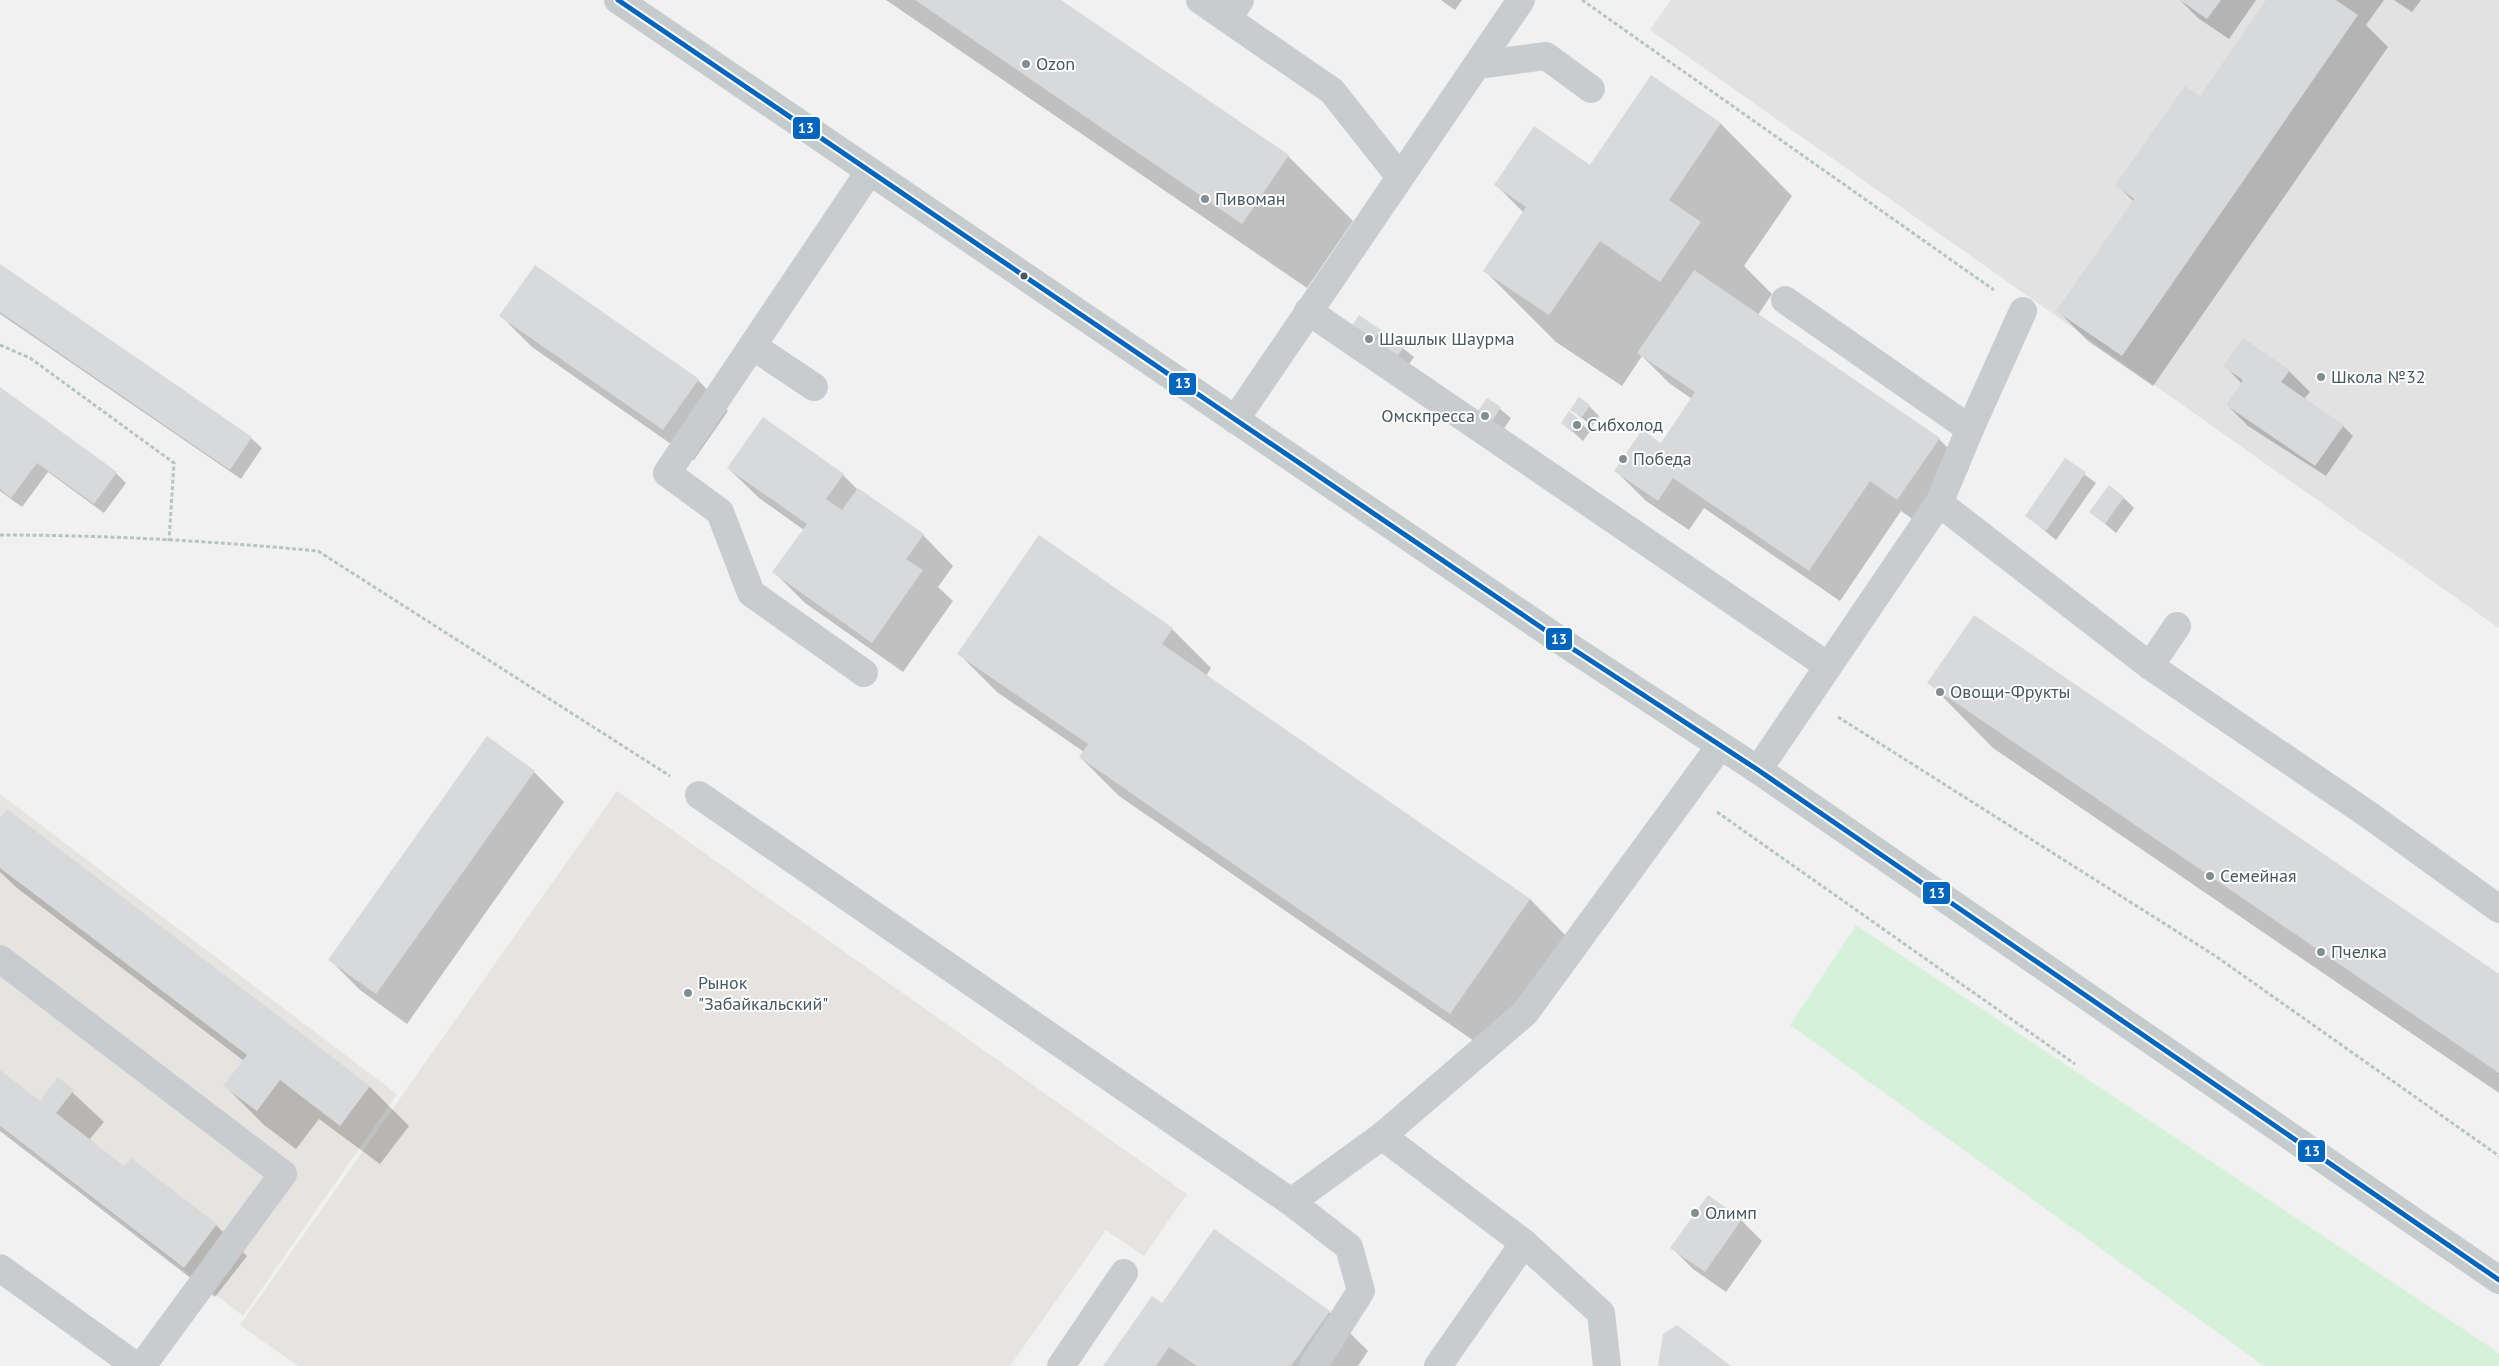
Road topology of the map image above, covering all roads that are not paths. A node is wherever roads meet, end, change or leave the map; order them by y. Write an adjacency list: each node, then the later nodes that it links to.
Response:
1 (618, 0): 7 (main road)
2 (1200, 0): 4 (street)
3 (1521, 0): 5 (street)
4 (1234, 9): 8 (street)
5 (1477, 65): 6 (street); 8 (street)
6 (1591, 89)
7 (869, 172): 12 (street); 14 (main road)
8 (1400, 177): 11 (street)
9 (1785, 300): 15 (street)
10 (2023, 310): 15 (street)
11 (1308, 311): 14 (street); 18 (street)
12 (754, 347): 13 (street); 20 (street)
13 (814, 387)
14 (1235, 420): 21 (main road)
15 (1970, 429): 16 (street)
16 (1939, 503): 18 (street); 19 (street)
17 (2177, 626): 19 (street)
18 (1828, 666): 22 (street)
19 (2150, 666): 24 (street)
20 (864, 673)
21 (1720, 746): 22 (main road); 26 (street)
22 (1758, 770): 31 (main road)
23 (699, 795): 27 (street)
24 (2499, 909)
25 (0, 959): 33 (street)
26 (1382, 1136): 27 (street); 28 (street)
27 (1290, 1202): 35 (street)
28 (1524, 1243): 36 (street); 37 (street)
29 (0, 1268): 32 (street)
30 (1124, 1273): 34 (street)
31 (2499, 1280)
32 (136, 1366)
33 (142, 1366)
34 (1060, 1366)
35 (1313, 1366)
36 (1438, 1366)
37 (1607, 1366)

